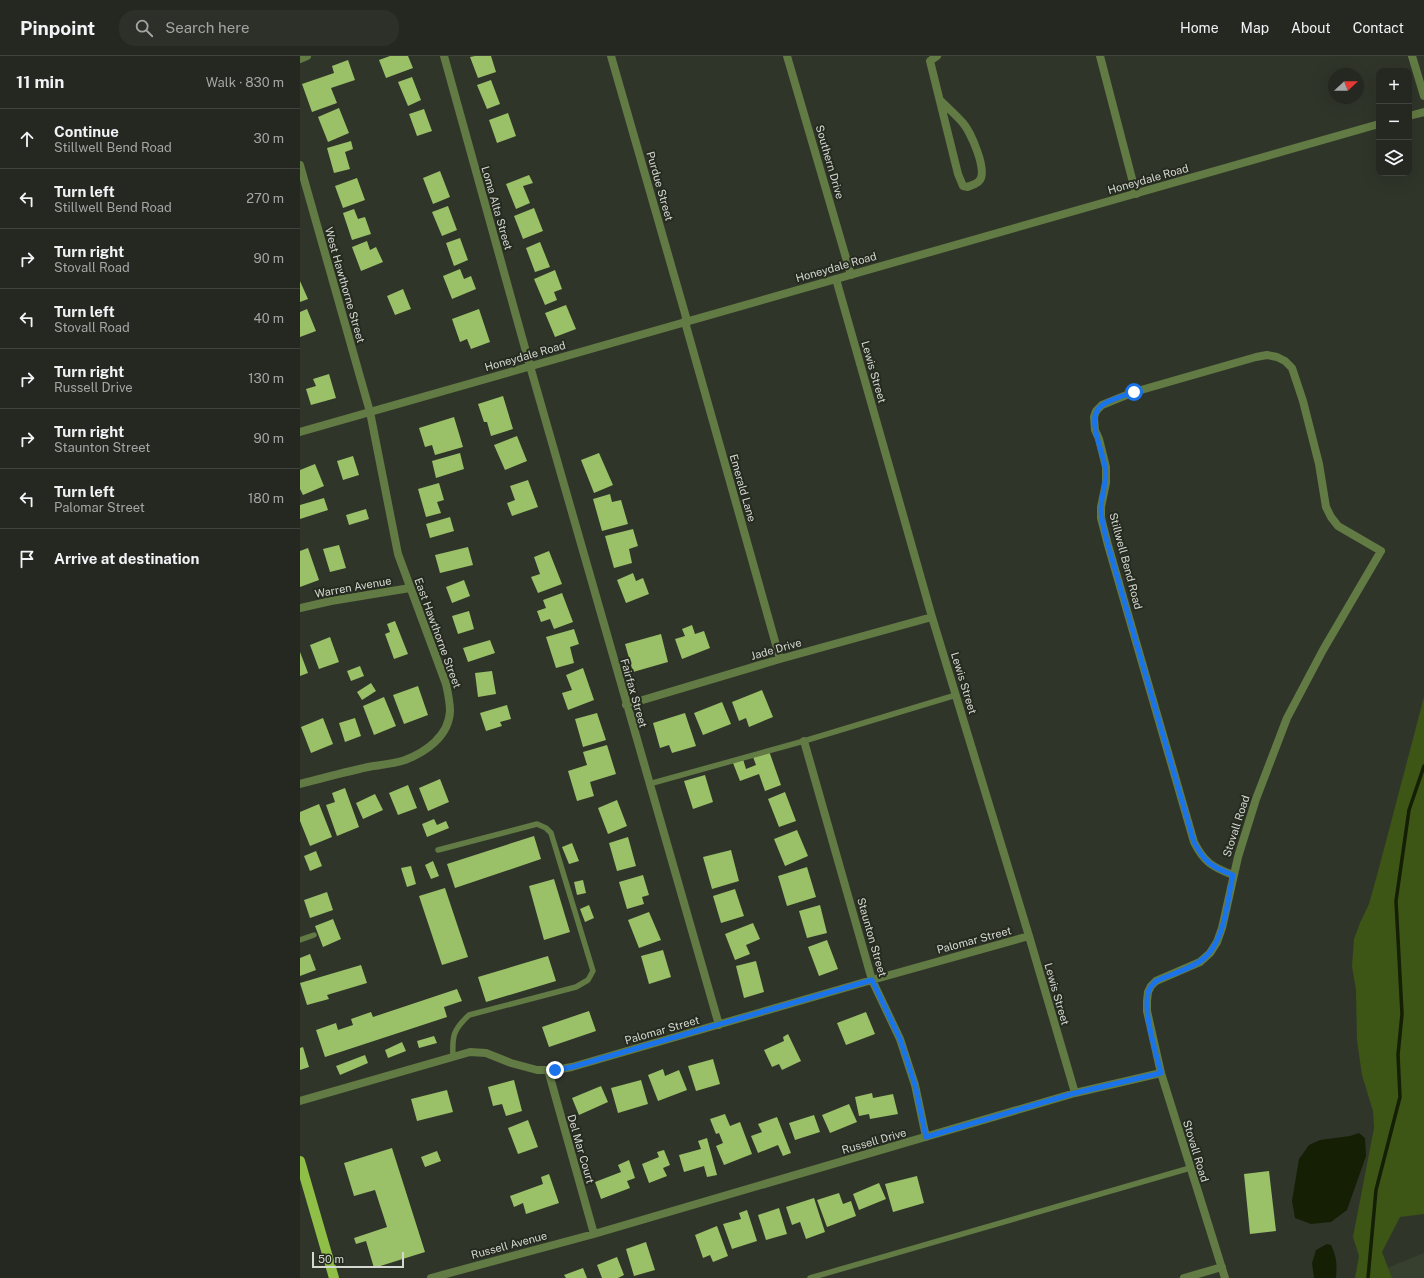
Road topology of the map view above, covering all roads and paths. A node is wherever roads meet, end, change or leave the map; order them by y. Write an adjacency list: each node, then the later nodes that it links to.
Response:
1 (307, 56): 8 (street)
2 (444, 56): 19 (street, Loma Alta Street)
3 (611, 56): 18 (street, Purdue Street)
4 (787, 56): 16 (street, Southern Drive)
5 (1100, 56): 15 (street)
6 (1412, 56): 9 (street)
7 (931, 58): 10 (street)
8 (300, 59)
9 (1424, 96)
10 (940, 100): 10 (street)
11 (1424, 112): 12 (street)
12 (1412, 115)
13 (1376, 125): 15 (street, Honeydale Road)
14 (300, 165): 20 (street, West Hawthorne Street)
15 (1136, 194): 16 (street, Honeydale Road)
16 (851, 275): 17 (street, Honeydale Road)
17 (836, 279): 18 (street, Honeydale Road); 25 (street, Lewis Street)
18 (685, 322): 19 (street, Honeydale Road); 26 (street, Emerald Lane)
19 (530, 366): 20 (street, Honeydale Road); 28 (street, Fairfax Street)
20 (370, 412): 21 (street, Honeydale Road); 23 (street, East Hawthorne Street)
21 (300, 432)
22 (1381, 550): 33 (street, Stovall Road); 33 (street, Stillwell Bend Road)
23 (410, 588): 24 (street, Warren Avenue); 30 (street, East Hawthorne Street)
24 (300, 608)
25 (932, 616): 26 (street, Jade Drive); 27 (street, Lewis Street)
26 (780, 659): 28 (street, Jade Drive)
27 (956, 695): 29 (lane); 35 (street, Lewis Street)
28 (626, 705): 31 (street, Fairfax Street)
29 (804, 741): 31 (lane); 37 (street, Staunton Street)
30 (300, 784)
31 (649, 784): 38 (street, Fairfax Street)
32 (438, 850): 39 (lane)
33 (1233, 875): 41 (street, Stovall Road)
34 (314, 935): 36 (lane)
35 (1029, 936): 37 (street, Palomar Street); 42 (street, Lewis Street)
36 (300, 940)
37 (872, 980): 38 (street, Palomar Street); 44 (street, Staunton Street)
38 (719, 1025): 40 (street, Palomar Street)
39 (453, 1057): 40 (street, Palomar Street); 43 (street, Palomar Street)
40 (548, 1070): 47 (street, Del Mar Court)
41 (1161, 1073): 42 (street, Russell Drive); 46 (street, Stovall Road)
42 (1075, 1093): 44 (street, Russell Drive)
43 (300, 1101)
44 (926, 1137): 47 (street, Russell Drive)
45 (300, 1161): 49 (main road)
46 (1190, 1168): 48 (street, Stovall Road); 51 (lane)
47 (594, 1234): 50 (street, Russell Avenue)
48 (1222, 1267): 52 (street); 53 (street, Stovall Road)
49 (334, 1278)
50 (431, 1278)
51 (810, 1278)
52 (1184, 1278)
53 (1225, 1278)

